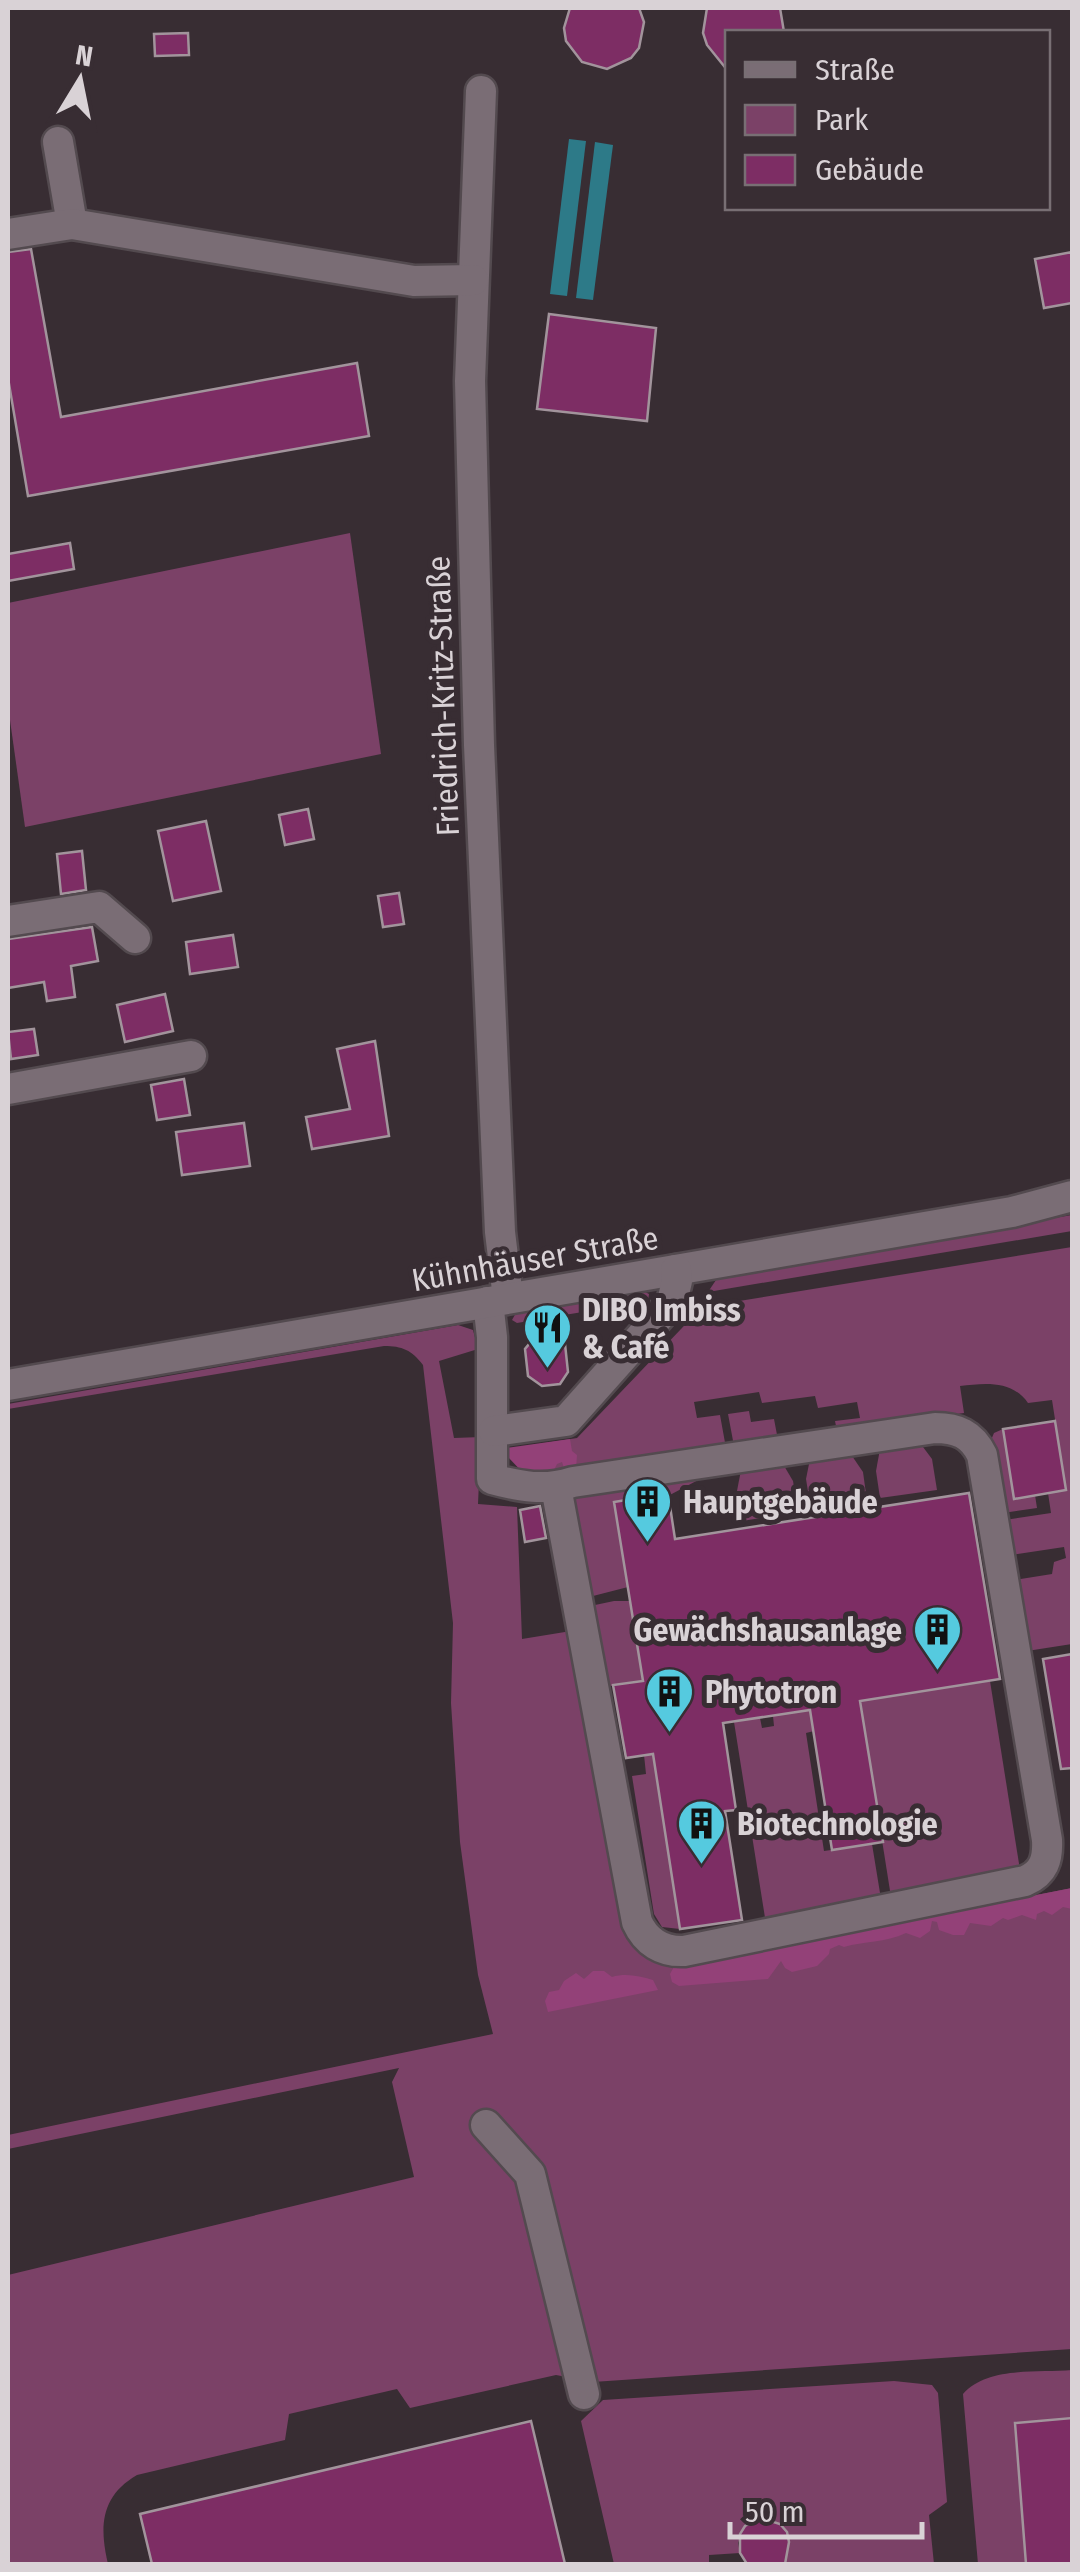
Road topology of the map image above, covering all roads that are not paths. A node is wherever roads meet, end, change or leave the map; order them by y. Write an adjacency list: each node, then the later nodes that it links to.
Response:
1 (481, 90): 5 (street, Friedrich-Kritz-Straße)
2 (58, 142): 3 (street)
3 (72, 224): 4 (street); 5 (street)
4 (8, 234)
5 (473, 280): 12 (street, Friedrich-Kritz-Straße)
6 (8, 921): 7 (street)
7 (135, 938)
8 (191, 1056): 9 (street)
9 (8, 1089)
10 (1072, 1196): 11 (street, Kühnhäuser Straße)
11 (676, 1270): 12 (street, Kühnhäuser Straße); 14 (street)
12 (498, 1300): 13 (street, Kühnhäuser Straße); 14 (street, Friedrich-Kritz-Straße)
13 (8, 1385)
14 (494, 1431): 15 (street, Friedrich-Kritz-Straße)
15 (556, 1487): 15 (street)
16 (486, 2125): 17 (street)
17 (584, 2394)

